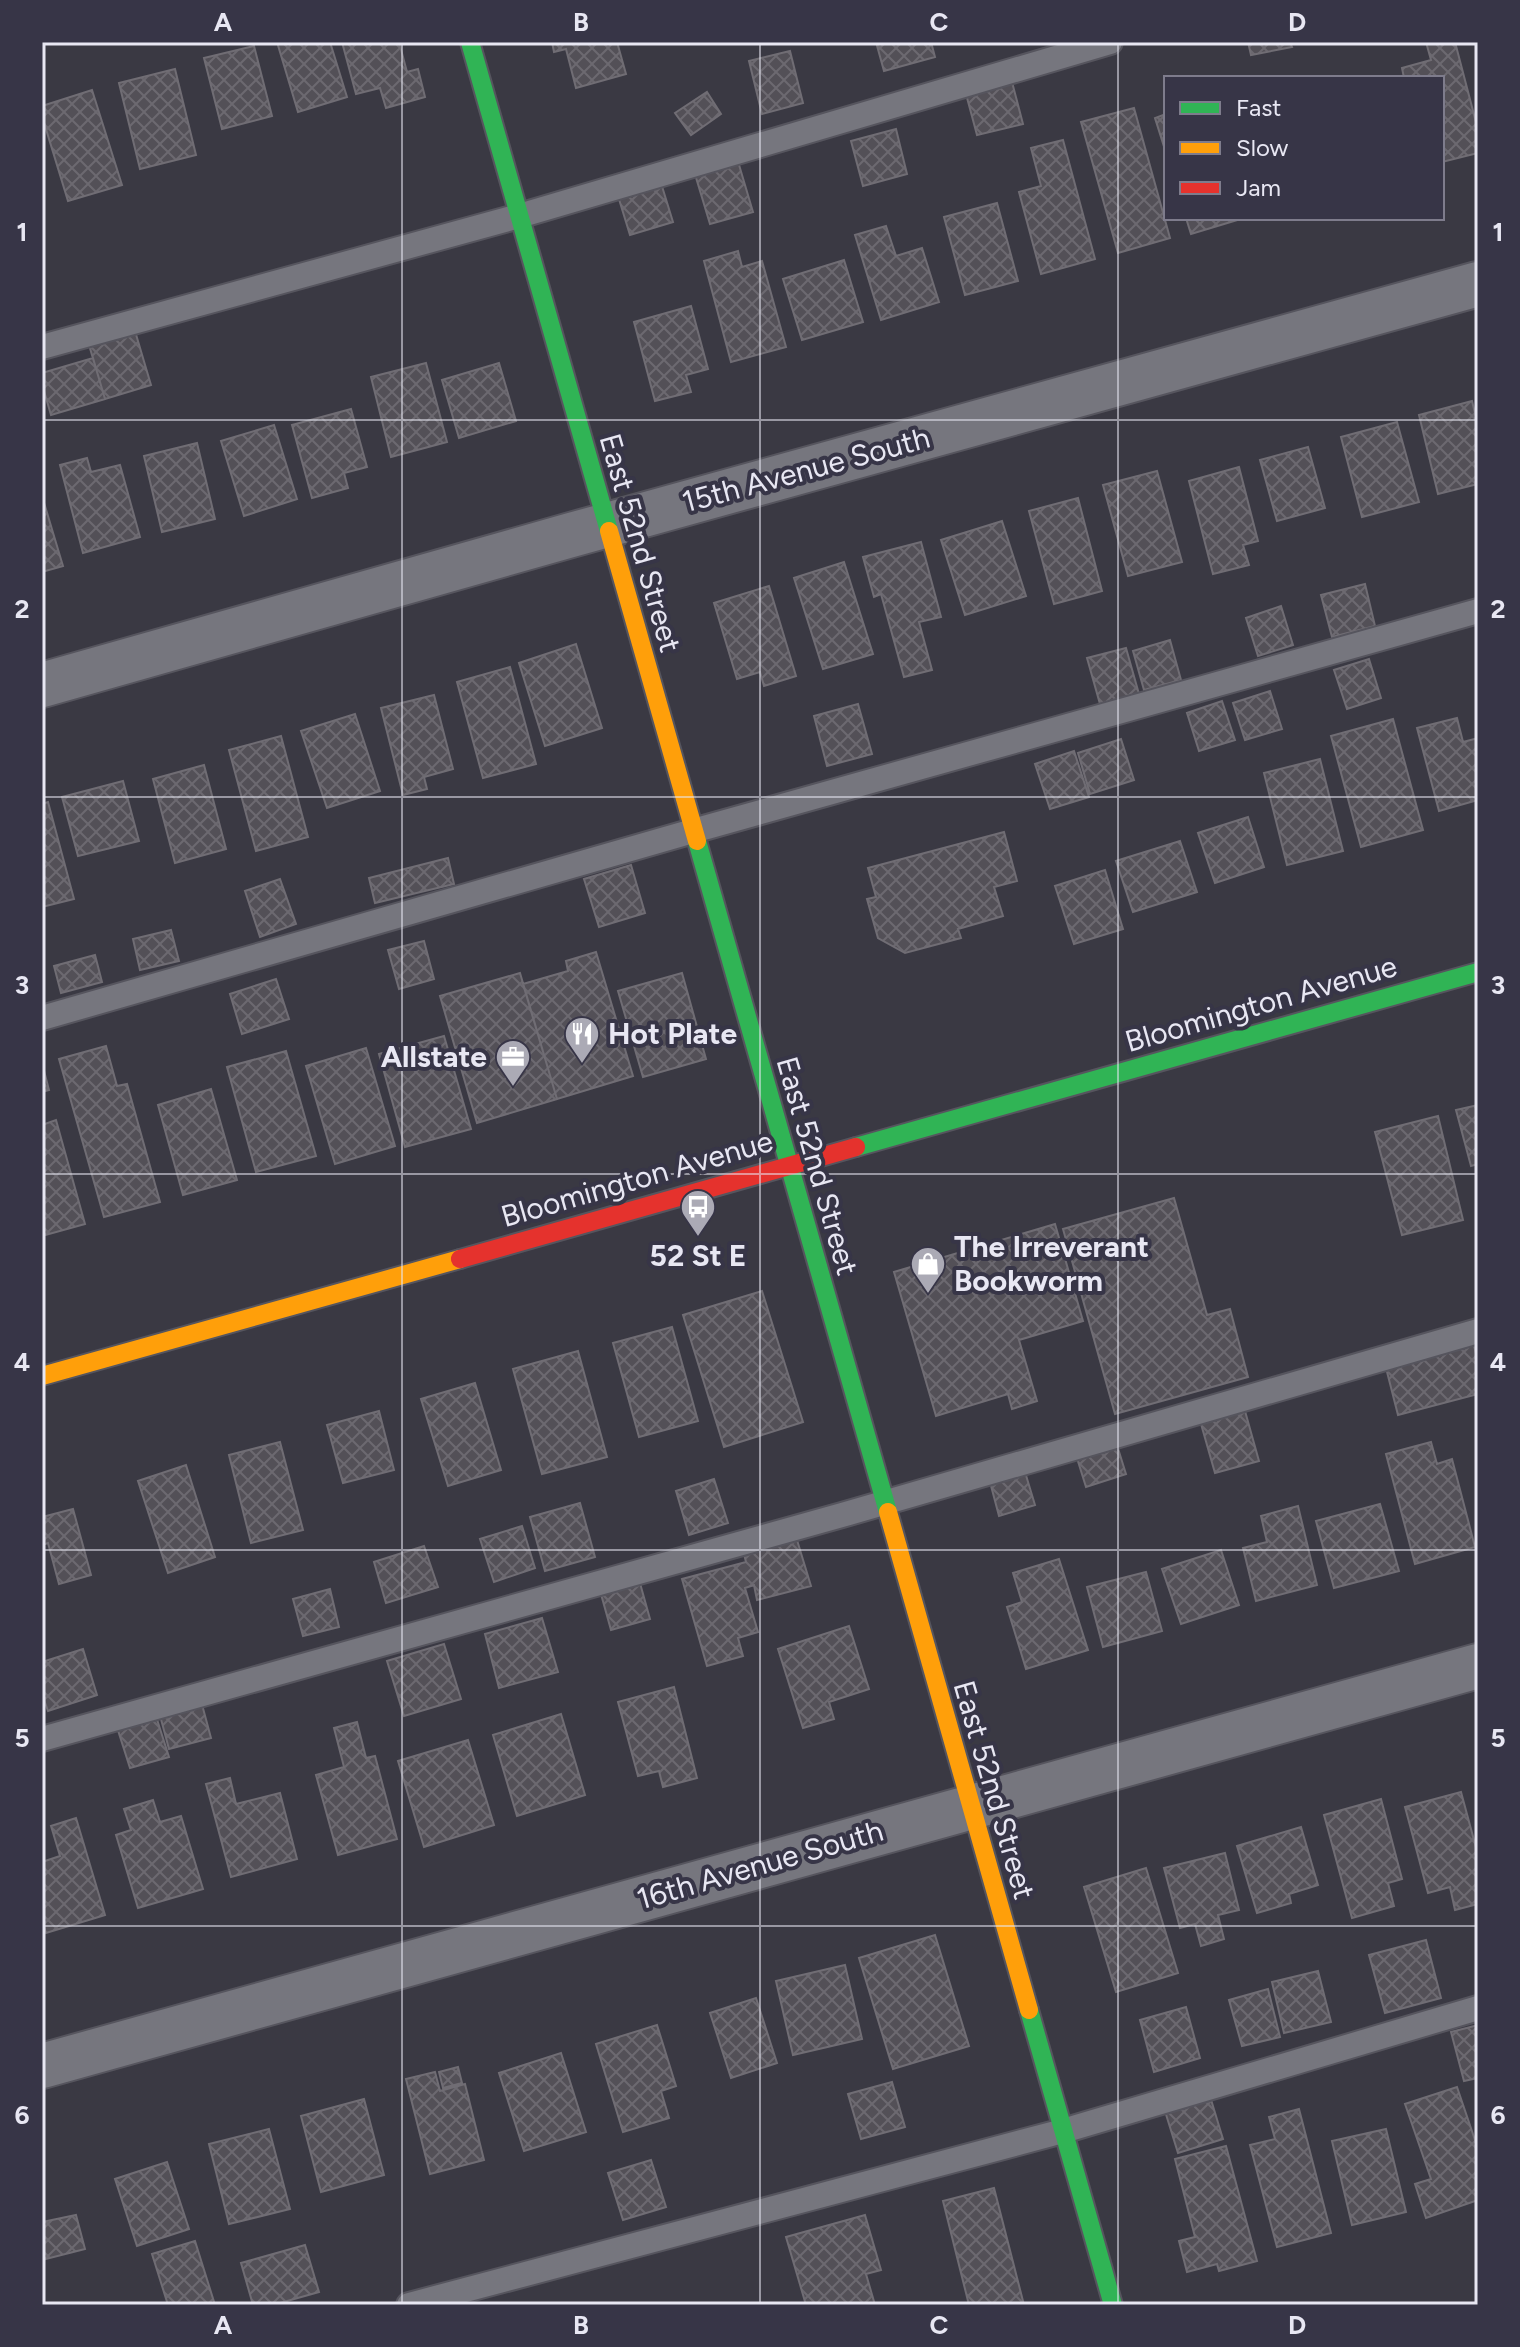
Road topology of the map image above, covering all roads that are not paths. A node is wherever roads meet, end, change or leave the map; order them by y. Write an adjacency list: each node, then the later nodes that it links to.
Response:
1 (470, 42): 3 (street, East 52nd Street)
2 (1110, 42): 3 (lane)
3 (519, 216): 5 (lane); 6 (street, East 52nd Street)
4 (1478, 284): 6 (street, 15th Avenue South)
5 (42, 347)
6 (606, 525): 8 (street, 15th Avenue South); 9 (street, East 52nd Street)
7 (1478, 611): 9 (lane)
8 (42, 685)
9 (693, 831): 11 (lane); 12 (street, East 52nd Street)
10 (1478, 972): 12 (street, Bloomington Avenue)
11 (42, 1018)
12 (788, 1166): 14 (street, Bloomington Avenue); 15 (street, East 52nd Street)
13 (1478, 1331): 15 (lane)
14 (42, 1376)
15 (883, 1503): 17 (lane); 18 (street, East 52nd Street)
16 (1478, 1666): 18 (street, 16th Avenue South)
17 (42, 1739)
18 (970, 1807): 20 (street, 16th Avenue South); 21 (street, East 52nd Street)
19 (1478, 2008): 21 (lane)
20 (42, 2066)
21 (1063, 2131): 22 (lane); 23 (street, East 52nd Street)
22 (409, 2305)
23 (1113, 2305)

